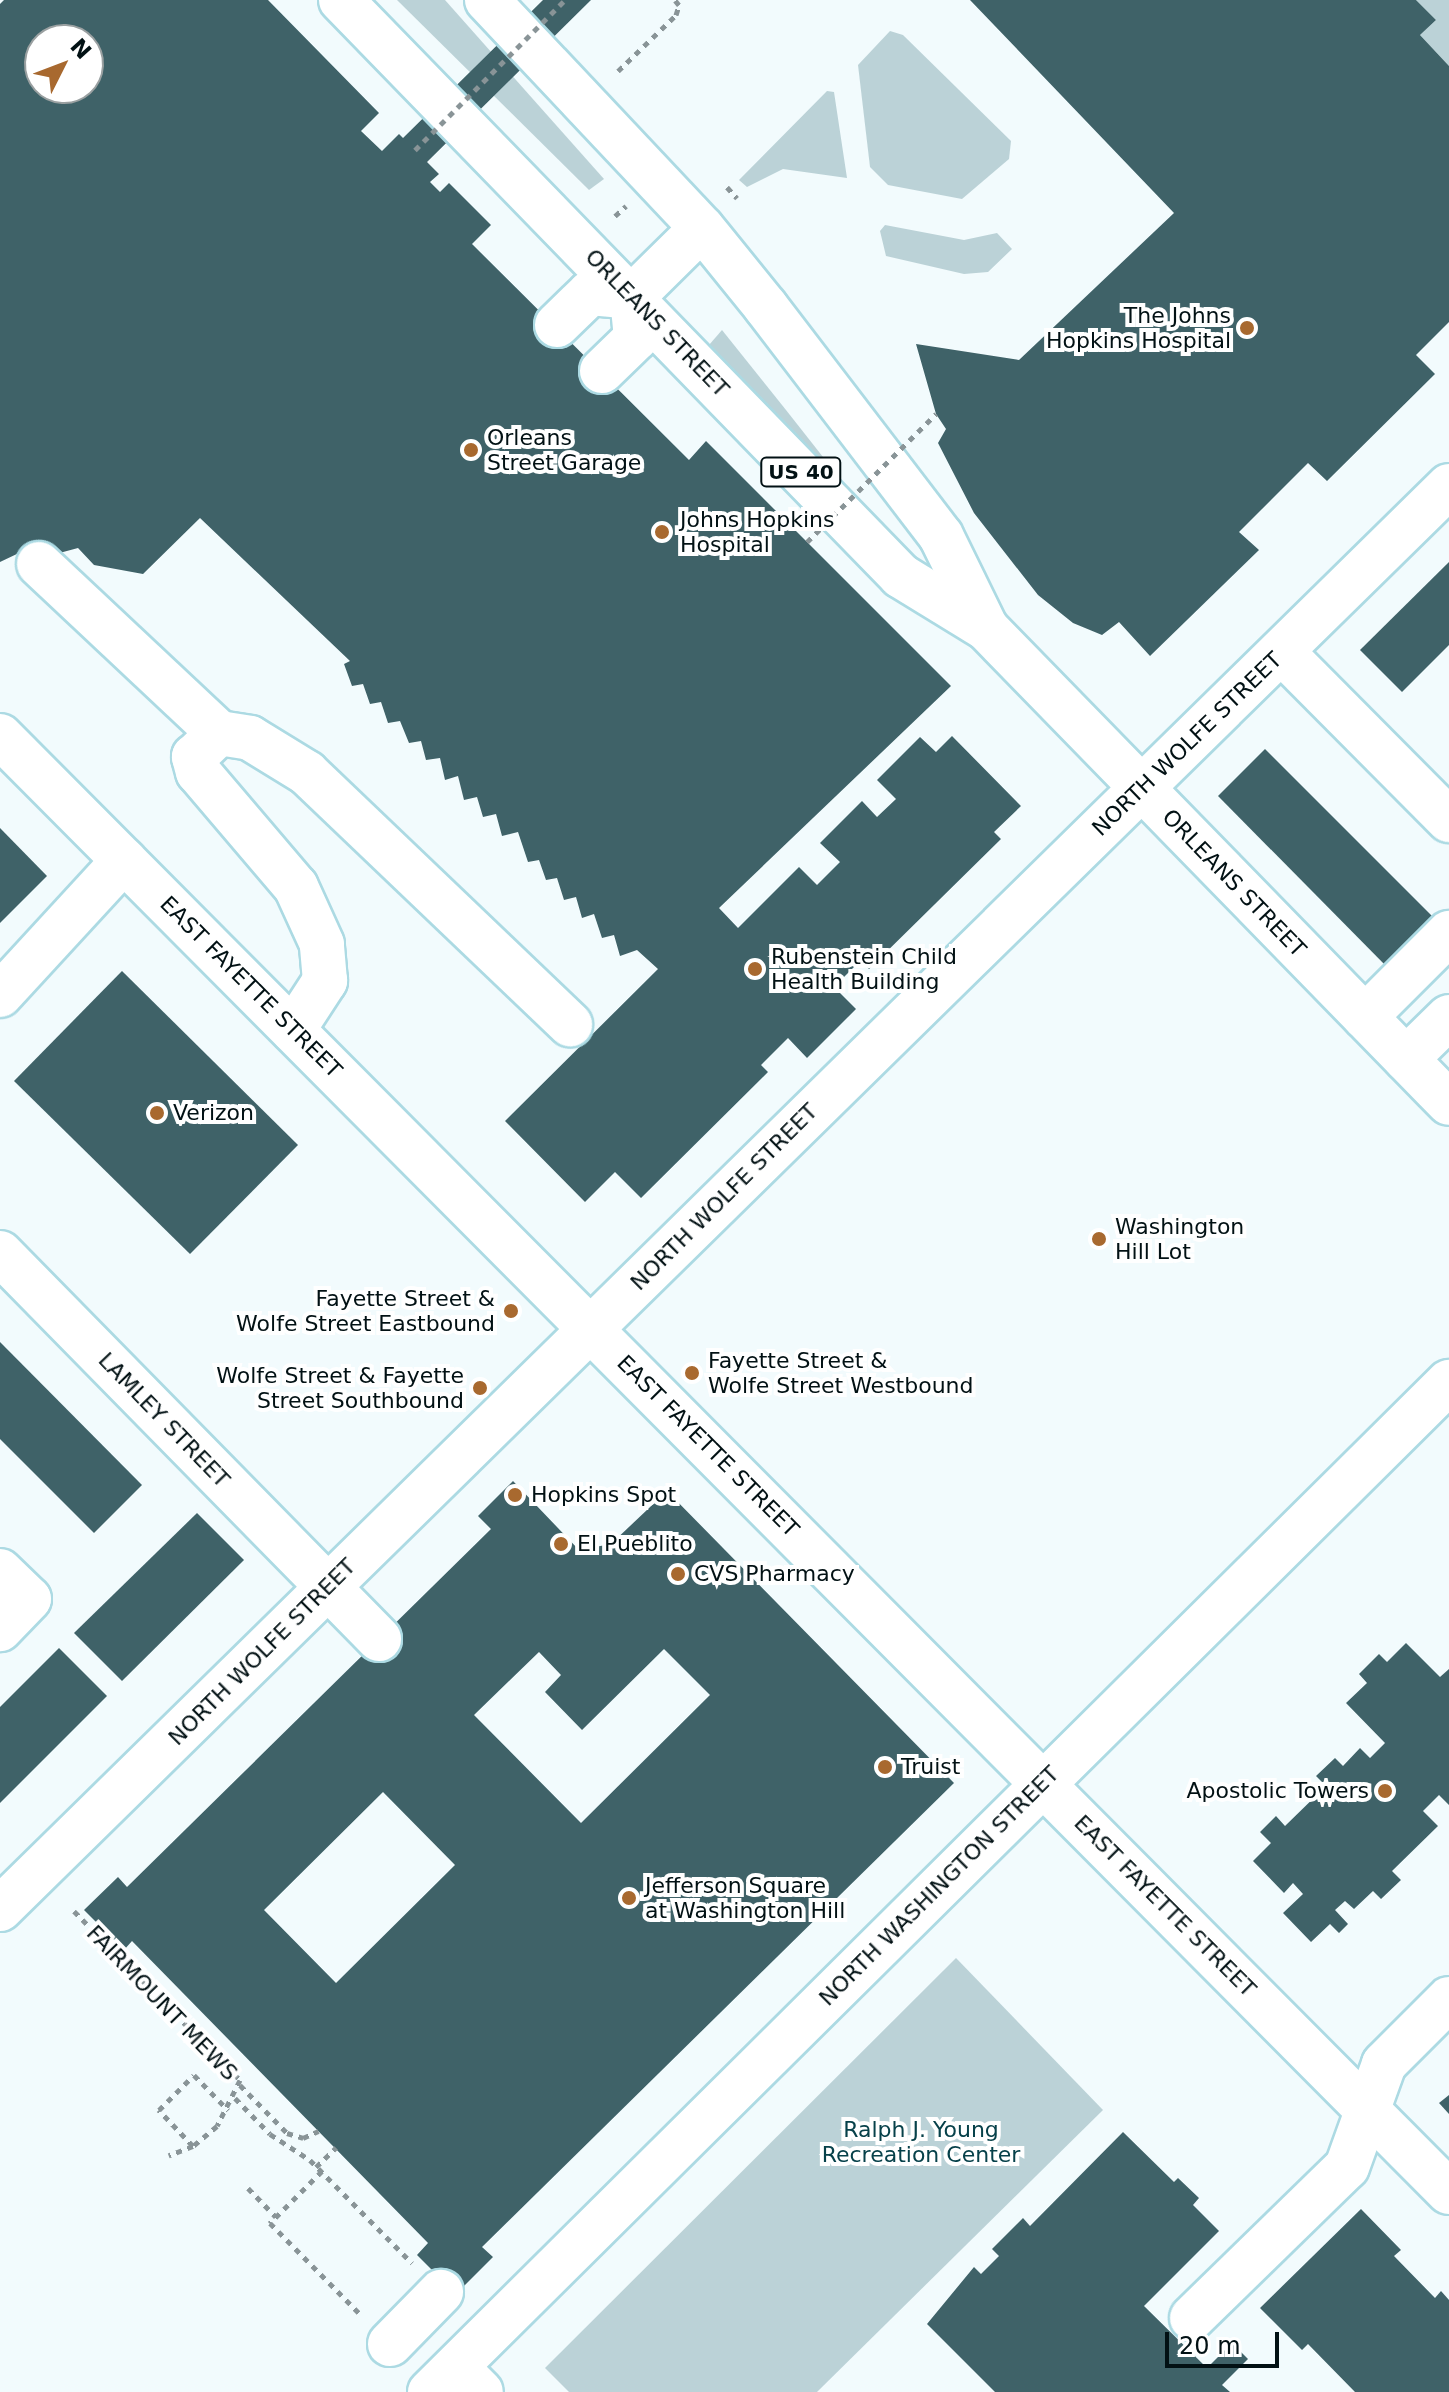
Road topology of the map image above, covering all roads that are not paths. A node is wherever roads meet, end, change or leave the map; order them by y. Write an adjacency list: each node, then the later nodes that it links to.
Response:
1 (341, 0): 4 (main road, ORLEANS STREET / US 40)
2 (487, 0): 3 (main road, ORLEANS STREET / US 40)
3 (702, 228): 4 (main road); 9 (main road, ORLEANS STREET / US 40)
4 (632, 297): 5 (main road); 6 (main road); 9 (main road, ORLEANS STREET / US 40)
5 (557, 325)
6 (602, 371)
7 (1449, 486): 10 (main road, NORTH WOLFE STREET)
8 (39, 564): 11 (main road)
9 (986, 628): 13 (main road, ORLEANS STREET / US 40)
10 (1282, 652): 13 (main road, NORTH WOLFE STREET); 14 (main road)
11 (219, 733): 20 (main road); 21 (main road)
12 (0, 736): 15 (main road, EAST FAYETTE STREET)
13 (1142, 788): 18 (main road, ORLEANS STREET / US 40); 25 (main road, NORTH WOLFE STREET)
14 (1449, 820)
15 (124, 860): 17 (main road); 21 (main road, EAST FAYETTE STREET)
16 (1449, 933): 18 (main road)
17 (0, 995)
18 (1365, 1017): 22 (main road, ORLEANS STREET / US 40)
19 (1449, 1017): 22 (main road)
20 (570, 1024)
21 (293, 1030): 25 (main road, EAST FAYETTE STREET)
22 (1406, 1059): 23 (main road, ORLEANS STREET / US 40)
23 (1449, 1103)
24 (0, 1253): 28 (main road, LAMLEY STREET)
25 (591, 1329): 28 (main road, NORTH WOLFE STREET); 31 (main road, EAST FAYETTE STREET)
26 (1449, 1382): 31 (main road, NORTH WASHINGTON STREET)
27 (0, 1571): 29 (main road)
28 (328, 1587): 30 (main road, LAMLEY STREET); 32 (main road, NORTH WOLFE STREET)
29 (0, 1629)
30 (379, 1639)
31 (1043, 1783): 34 (main road, EAST FAYETTE STREET); 39 (main road, NORTH WASHINGTON STREET)
32 (0, 1909)
33 (1449, 1999): 34 (main road)
34 (1369, 2111): 35 (main road, EAST FAYETTE STREET); 37 (main road)
35 (1449, 2192)
36 (441, 2292): 38 (main road)
37 (1192, 2318)
38 (390, 2344)
39 (456, 2384)

